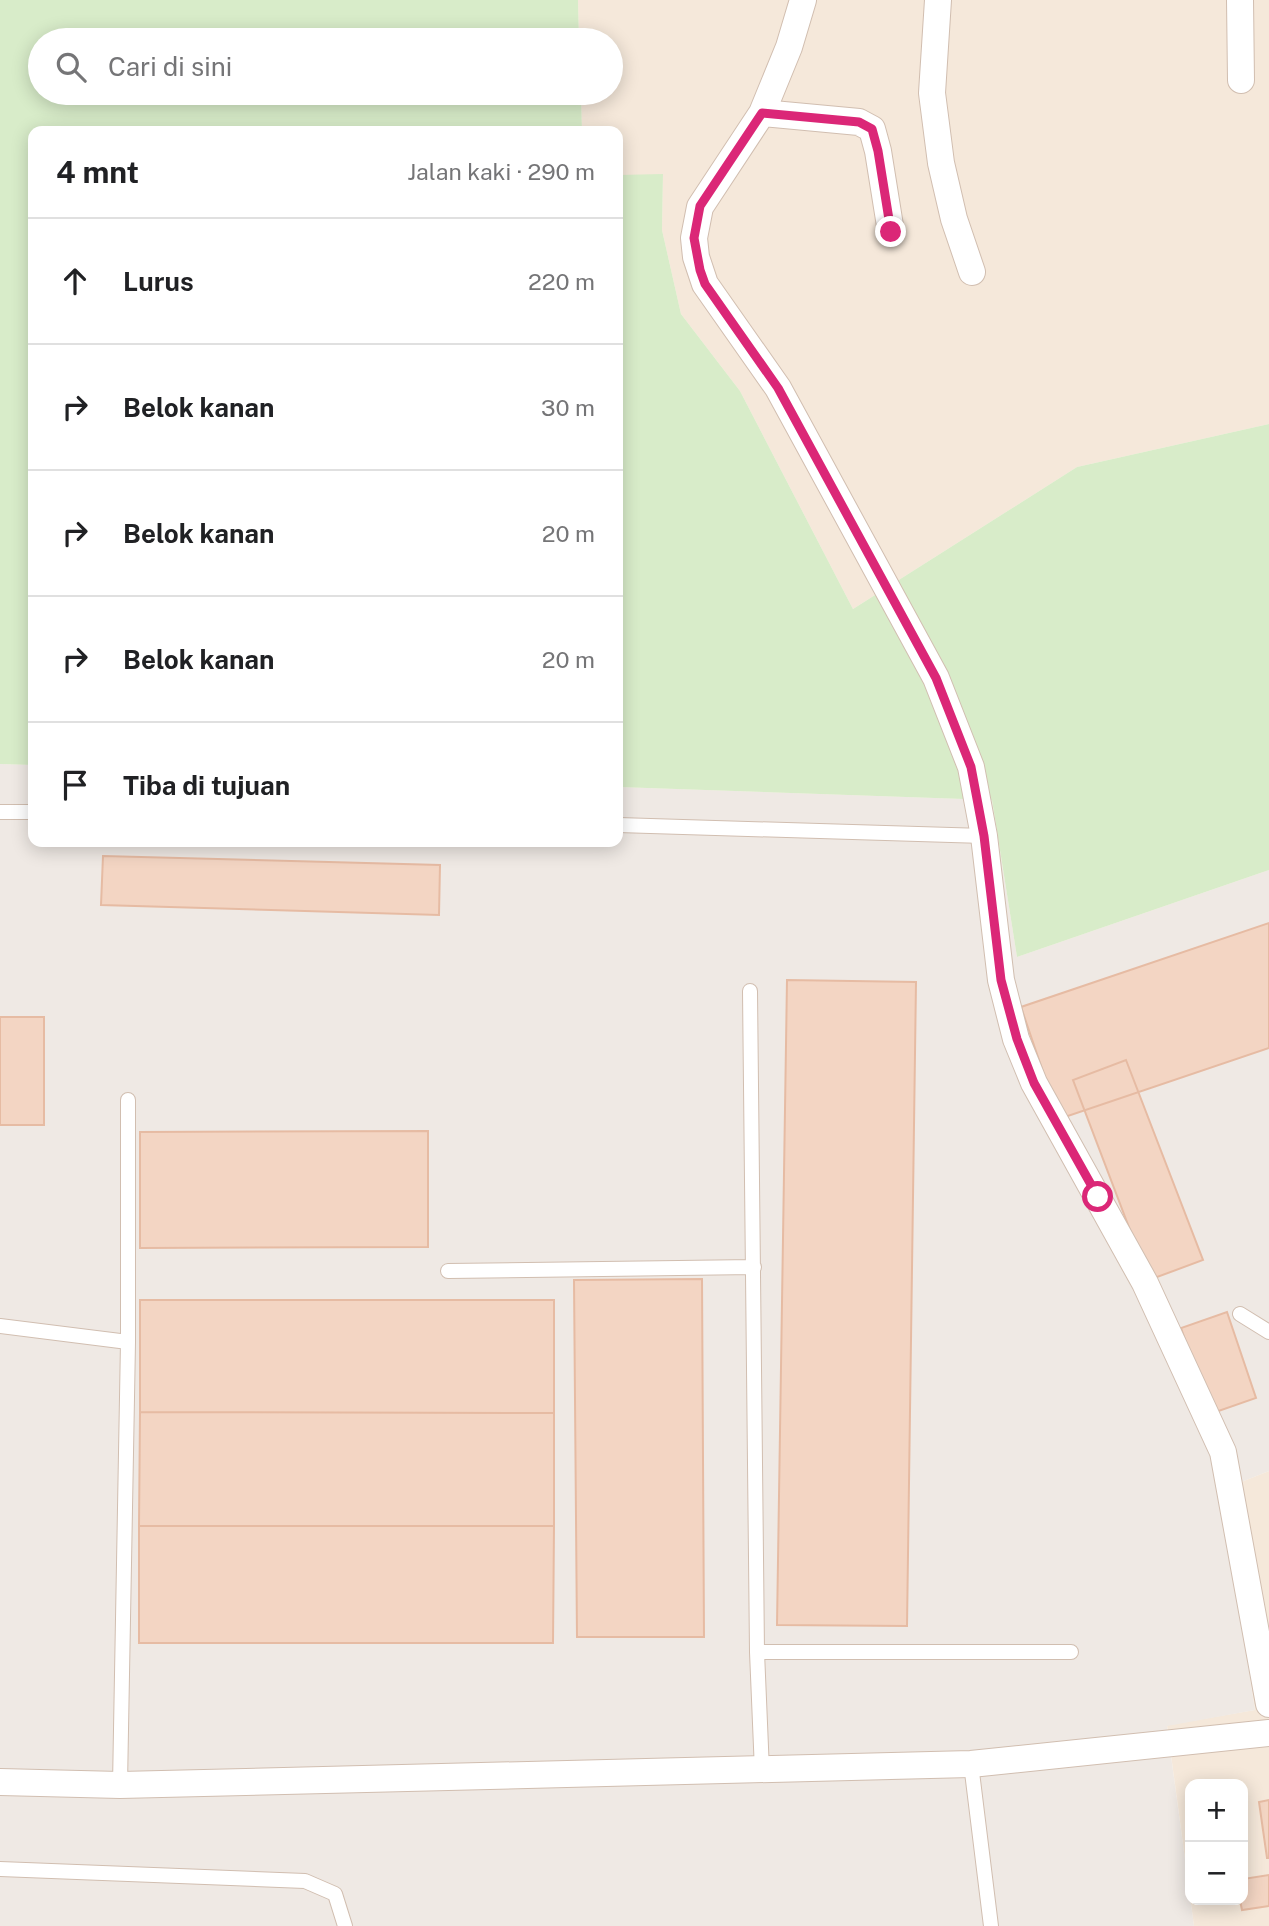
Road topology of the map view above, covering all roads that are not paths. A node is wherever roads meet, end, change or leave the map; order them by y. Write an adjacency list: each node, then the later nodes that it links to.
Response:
1 (803, 0): 5 (street)
2 (939, 0): 7 (street)
3 (1240, 0): 4 (street)
4 (1241, 80)
5 (762, 113): 6 (street); 11 (street)
6 (891, 232)
7 (972, 272)
8 (0, 812): 9 (lane)
9 (28, 812)
10 (623, 825): 11 (lane)
11 (984, 836): 22 (street)
12 (750, 991): 14 (lane)
13 (128, 1100): 19 (lane)
14 (754, 1267): 15 (lane); 20 (lane)
15 (448, 1271)
16 (1240, 1314): 18 (lane)
17 (0, 1326): 19 (lane)
18 (1269, 1332)
19 (128, 1342): 27 (lane)
20 (757, 1652): 21 (lane); 25 (lane)
21 (1071, 1652)
22 (1269, 1704)
23 (1269, 1733): 24 (street)
24 (971, 1765): 25 (street); 30 (lane)
25 (762, 1771): 27 (street)
26 (0, 1783): 27 (street)
27 (120, 1785)
28 (0, 1869): 29 (lane)
29 (345, 1926)
30 (991, 1926)

